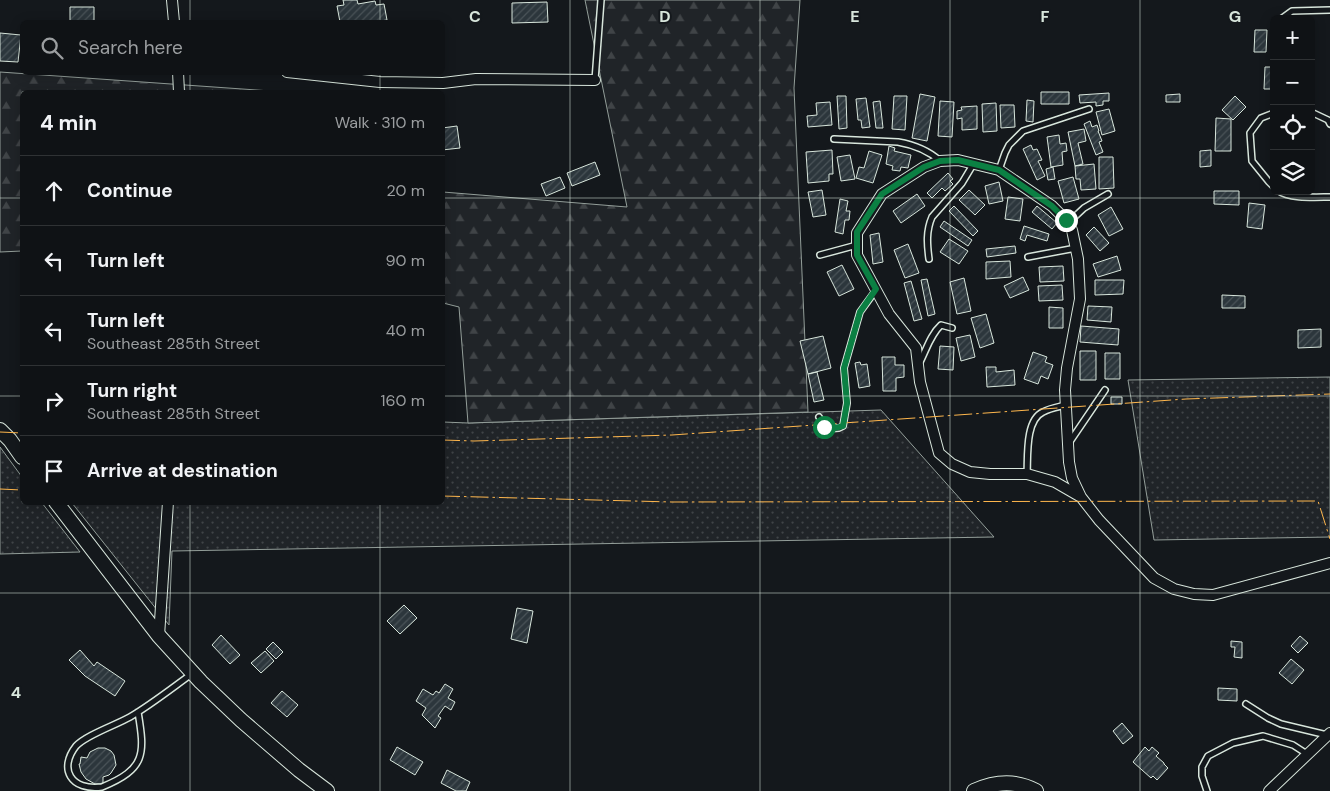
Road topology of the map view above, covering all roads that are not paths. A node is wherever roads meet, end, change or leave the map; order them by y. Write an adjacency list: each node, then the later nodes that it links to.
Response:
1 (172, 0): 5 (street)
2 (601, 0): 8 (lane)
3 (1330, 10): 4 (lane)
4 (1286, 15)
5 (174, 20)
6 (178, 75): 9 (street)
7 (315, 75): 8 (street)
8 (595, 80)
9 (179, 90)
10 (1089, 109): 17 (lane)
11 (1315, 114): 13 (lane)
12 (1270, 115): 18 (lane)
13 (1330, 124)
14 (834, 140): 15 (lane)
15 (940, 161): 16 (street); 23 (street)
16 (974, 163): 17 (street); 27 (lane)
17 (999, 170): 22 (street)
18 (1270, 183)
19 (1108, 194): 22 (lane)
20 (1288, 195): 21 (lane)
21 (1330, 196)
22 (1068, 223): 24 (street)
23 (857, 245): 25 (lane); 28 (street)
24 (1076, 248): 26 (lane); 32 (street)
25 (820, 255)
26 (1028, 257)
27 (928, 260)
28 (876, 289): 30 (street); 33 (lane)
29 (952, 328): 30 (lane)
30 (918, 366): 37 (street)
31 (1105, 390): 35 (lane)
32 (1066, 405): 35 (street); 37 (lane)
33 (819, 417)
34 (0, 430): 36 (street)
35 (1068, 444): 38 (street)
36 (20, 454)
37 (1027, 474): 38 (street)
38 (1081, 497): 41 (street)
39 (58, 505): 42 (street)
40 (168, 505): 42 (street)
41 (1330, 563)
42 (159, 636): 43 (street)
43 (193, 673): 45 (lane); 48 (street)
44 (1246, 704): 46 (lane)
45 (138, 712): 45 (lane)
46 (1329, 734): 47 (street)
47 (1307, 754): 51 (lane); 52 (street)
48 (327, 791)
49 (974, 791): 50 (street)
50 (1036, 791)
51 (1207, 791)
52 (1269, 791)

